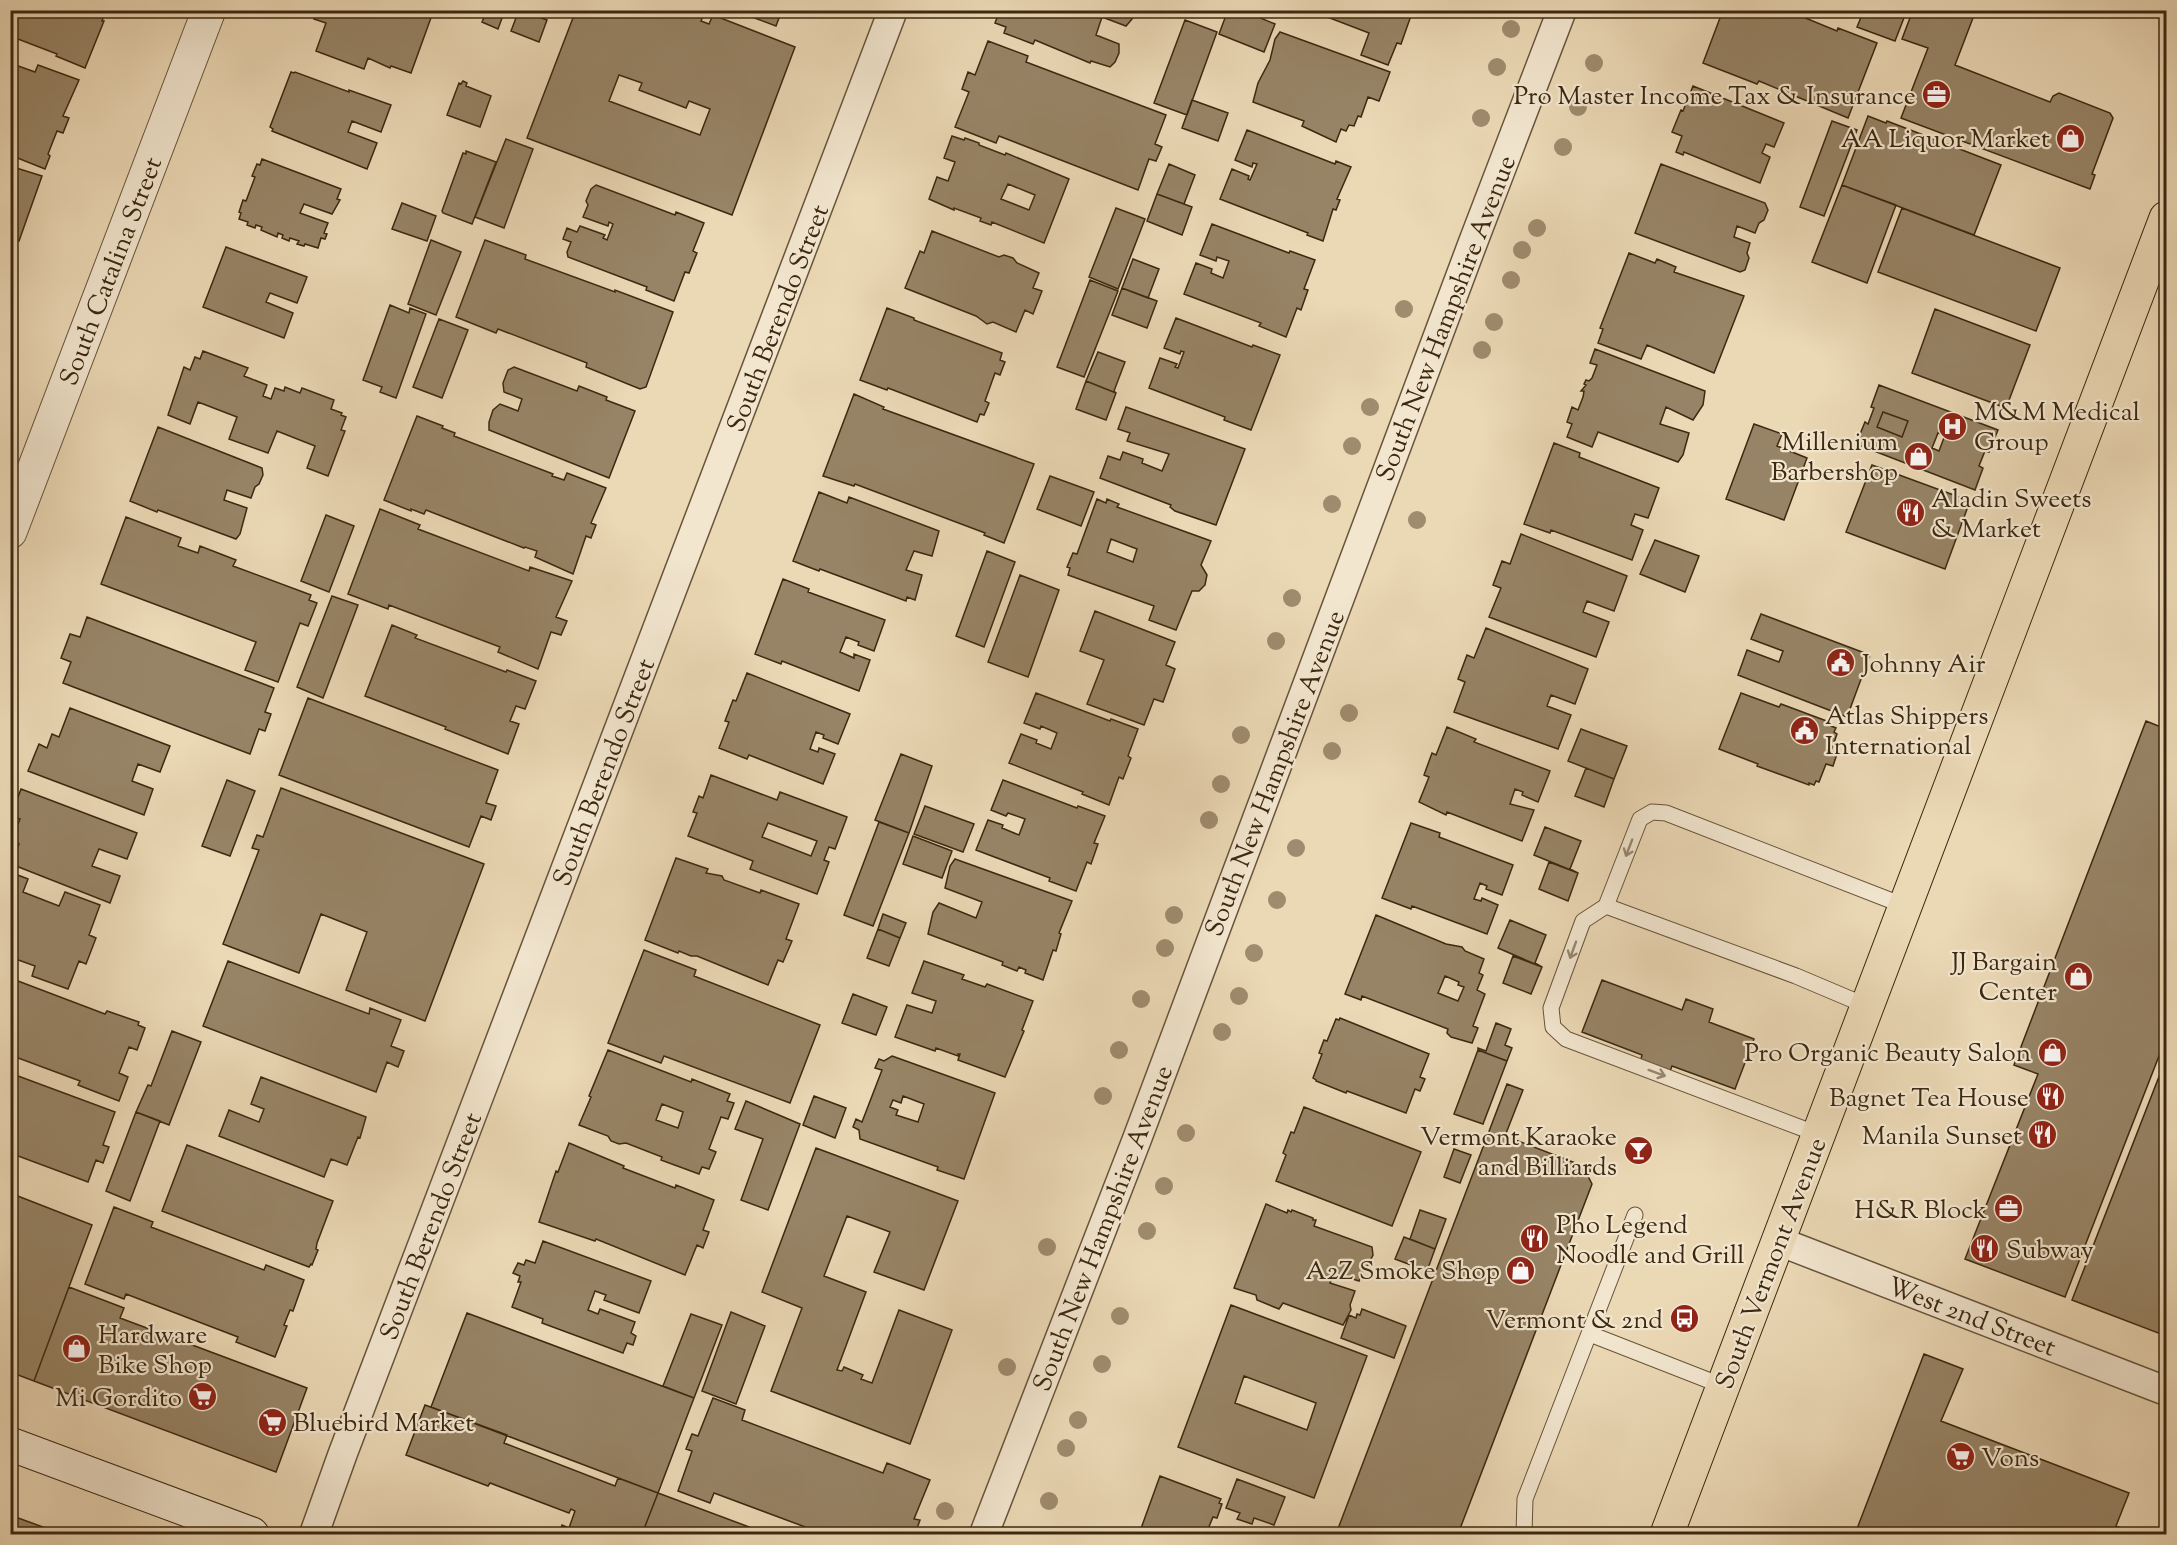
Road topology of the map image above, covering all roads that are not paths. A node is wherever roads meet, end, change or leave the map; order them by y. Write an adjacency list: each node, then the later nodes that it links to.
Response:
1 (209, 10): 5 (street, South Catalina Street)
2 (893, 10): 17 (street, South Berendo Street)
3 (1562, 10): 18 (street, South New Hampshire Avenue)
4 (2166, 218): 7 (main road, South Vermont Avenue)
5 (10, 532)
6 (1606, 906): 7 (lane, one-way to 6); 8 (lane); 9 (lane, one-way to 9)
7 (1905, 906): 8 (main road, South Vermont Avenue)
8 (1867, 1006): 9 (main road, South Vermont Avenue)
9 (1820, 1134): 11 (main road, South Vermont Avenue)
10 (1635, 1215): 12 (lane)
11 (1778, 1241): 13 (main road, South Vermont Avenue); 14 (street, West 2nd Street)
12 (1590, 1334): 13 (lane); 19 (lane)
13 (1723, 1386): 20 (main road, South Vermont Avenue)
14 (2166, 1391)
15 (10, 1444): 16 (street)
16 (252, 1534)
17 (314, 1534)
18 (984, 1534)
19 (1524, 1534)
20 (1667, 1534)

